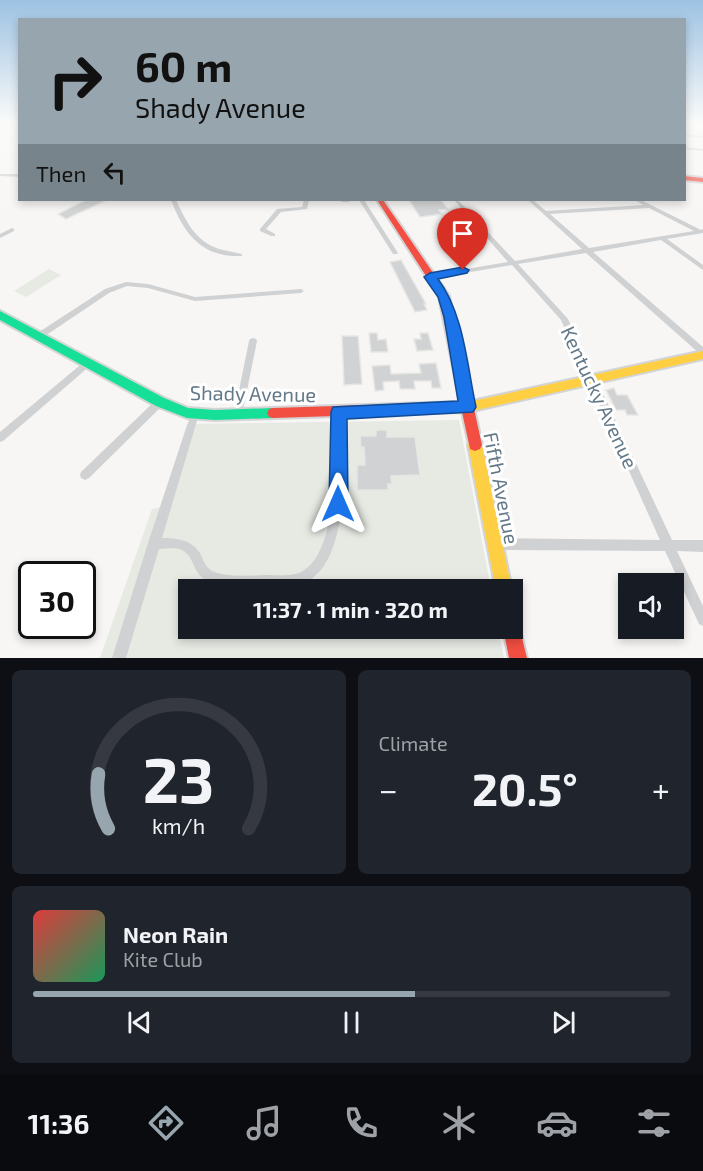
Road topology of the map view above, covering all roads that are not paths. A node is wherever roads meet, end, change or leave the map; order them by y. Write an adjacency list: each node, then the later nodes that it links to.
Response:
1 (0, 176): 2 (street)
2 (18, 176)
3 (686, 178): 4 (main road)
4 (703, 180)
5 (174, 201): 21 (street)
6 (306, 201): 16 (street)
7 (363, 201): 20 (street)
8 (381, 201): 24 (main road, Fifth Avenue)
9 (457, 201): 22 (street, Kentucky Avenue)
10 (531, 201): 13 (street)
11 (640, 201): 12 (street)
12 (650, 206): 13 (street); 15 (street)
13 (545, 213): 19 (street)
14 (12, 230): 17 (street)
15 (702, 232): 18 (street)
16 (273, 235)
17 (0, 236)
18 (663, 238): 19 (street); 23 (street)
19 (587, 250): 22 (street); 29 (street)
20 (395, 253)
21 (240, 255)
22 (512, 262): 24 (street); 31 (street, Kentucky Avenue)
23 (703, 268)
24 (430, 277): 33 (main road, Fifth Avenue)
25 (301, 291): 27 (street)
26 (0, 315): 27 (main road, Shady Avenue)
27 (39, 336): 30 (main road, Shady Avenue)
28 (253, 341): 36 (street)
29 (703, 353): 31 (main road, Shady Avenue)
30 (88, 363): 32 (main road, Shady Avenue); 37 (street)
31 (592, 380): 33 (main road, Shady Avenue); 41 (street, Kentucky Avenue)
32 (160, 402): 35 (main road, Shady Avenue); 38 (street)
33 (468, 407): 34 (main road, Shady Avenue); 40 (main road, Fifth Avenue)
34 (339, 412): 36 (main road, Shady Avenue); 39 (street)
35 (195, 414): 36 (main road, Shady Avenue); 39 (street)
36 (238, 415)
37 (0, 438)
38 (85, 475)
39 (154, 543): 46 (street)
40 (495, 544): 41 (street); 43 (main road, Fifth Avenue)
41 (669, 545): 42 (street); 44 (street, Kentucky Avenue)
42 (703, 546)
43 (502, 579)
44 (703, 621)
45 (514, 639): 47 (main road)
46 (119, 658)
47 (518, 658)

